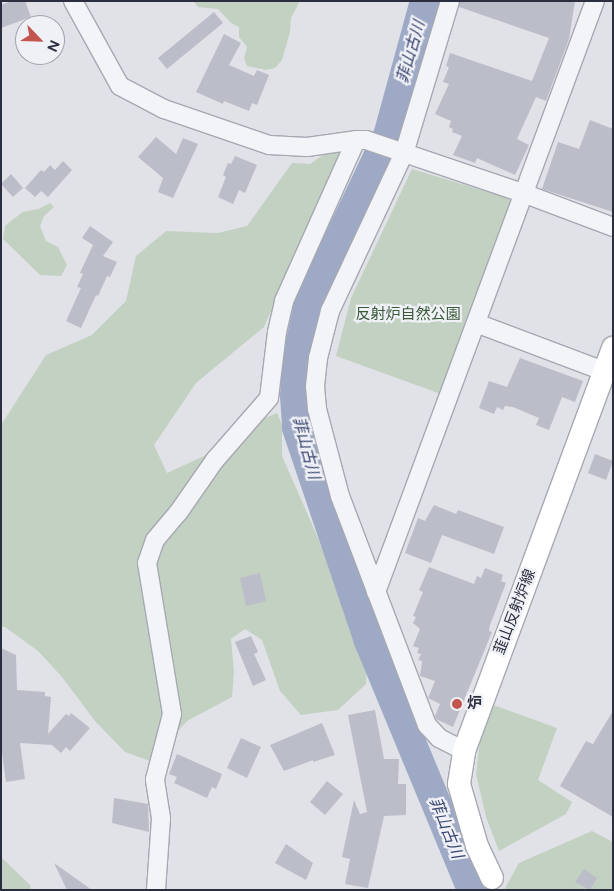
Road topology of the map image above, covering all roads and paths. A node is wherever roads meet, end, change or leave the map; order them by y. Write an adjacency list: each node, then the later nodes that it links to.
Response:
1 (74, 1): 4 (street)
2 (450, 1): 5 (street)
3 (595, 1): 6 (street)
4 (361, 140): 5 (street); 14 (street)
5 (401, 152): 6 (street); 11 (street)
6 (524, 194): 7 (street); 8 (street)
7 (613, 227)
8 (476, 323): 10 (street); 11 (street)
9 (613, 348): 10 (main road, 韮山反射炉線)
10 (604, 371): 12 (main road, 韮山反射炉線)
11 (376, 592): 12 (street)
12 (464, 751): 13 (main road, 韮山反射炉線)
13 (492, 878)
14 (156, 890)

